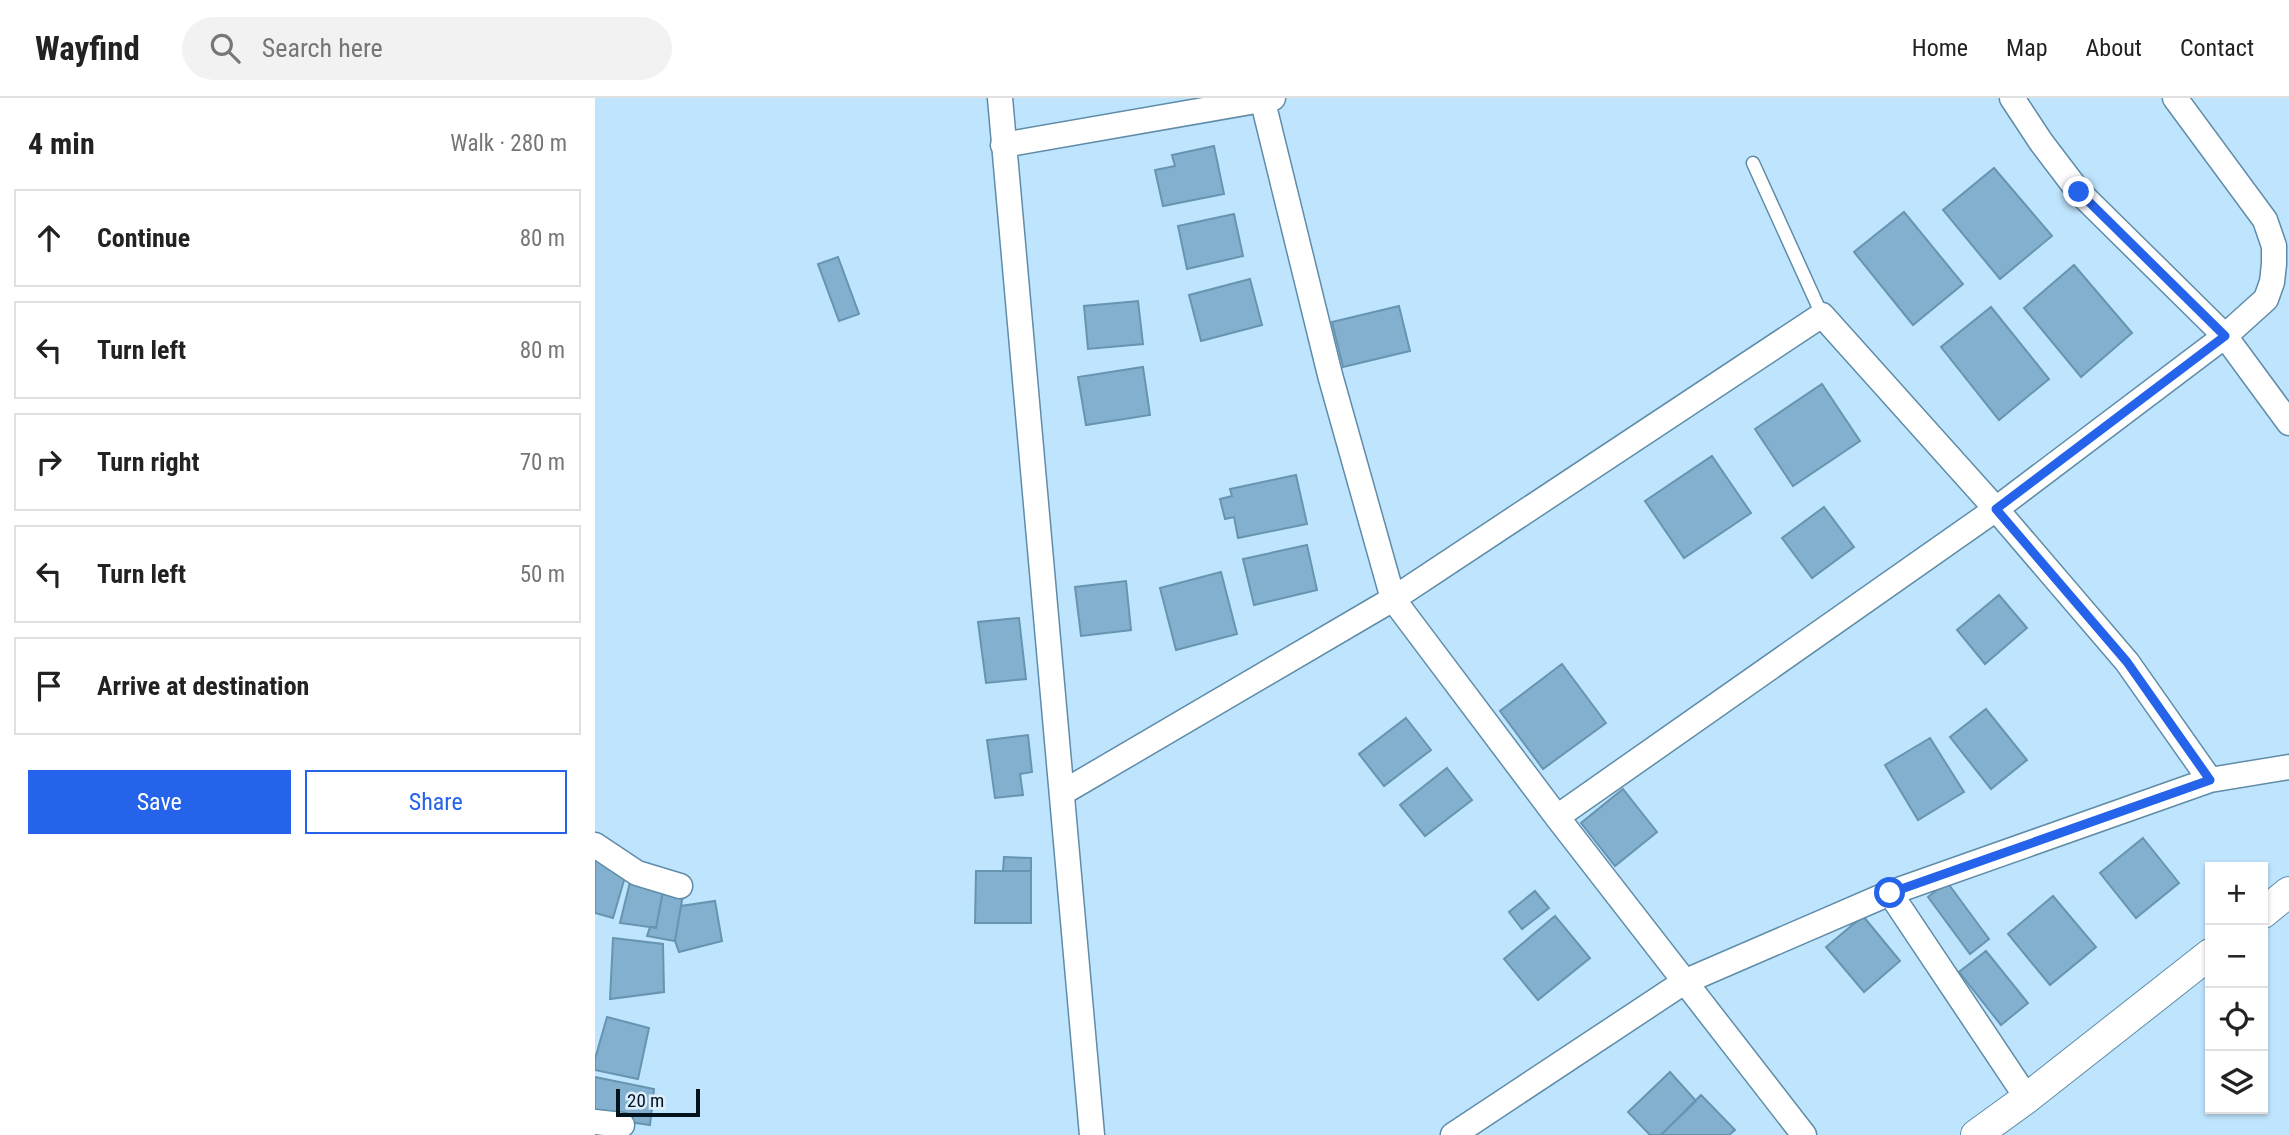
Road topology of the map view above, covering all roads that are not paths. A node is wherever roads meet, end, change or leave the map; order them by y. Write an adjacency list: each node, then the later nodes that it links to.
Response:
1 (1000, 98): 5 (street)
2 (2013, 98): 8 (street)
3 (2175, 98): 8 (street)
4 (1266, 99): 5 (street); 11 (street)
5 (1003, 145): 14 (street)
6 (1753, 163): 7 (lane)
7 (1822, 315): 10 (street); 11 (street)
8 (2225, 336): 9 (street); 10 (street)
9 (2289, 423)
10 (1996, 509): 13 (street); 15 (street)
11 (1393, 600): 14 (street); 15 (street)
12 (2289, 767): 13 (street)
13 (2210, 780): 19 (street)
14 (1062, 793): 26 (street)
15 (1557, 817): 22 (street)
16 (595, 845): 17 (street)
17 (680, 886)
18 (2289, 892): 20 (street)
19 (1890, 893): 22 (street); 23 (street)
20 (2268, 909)
21 (2205, 958): 23 (street)
22 (1684, 982): 27 (street); 28 (street)
23 (2027, 1098): 29 (street)
24 (595, 1122): 25 (street)
25 (622, 1125)
26 (1092, 1135)
27 (1453, 1135)
28 (1804, 1135)
29 (1976, 1135)

